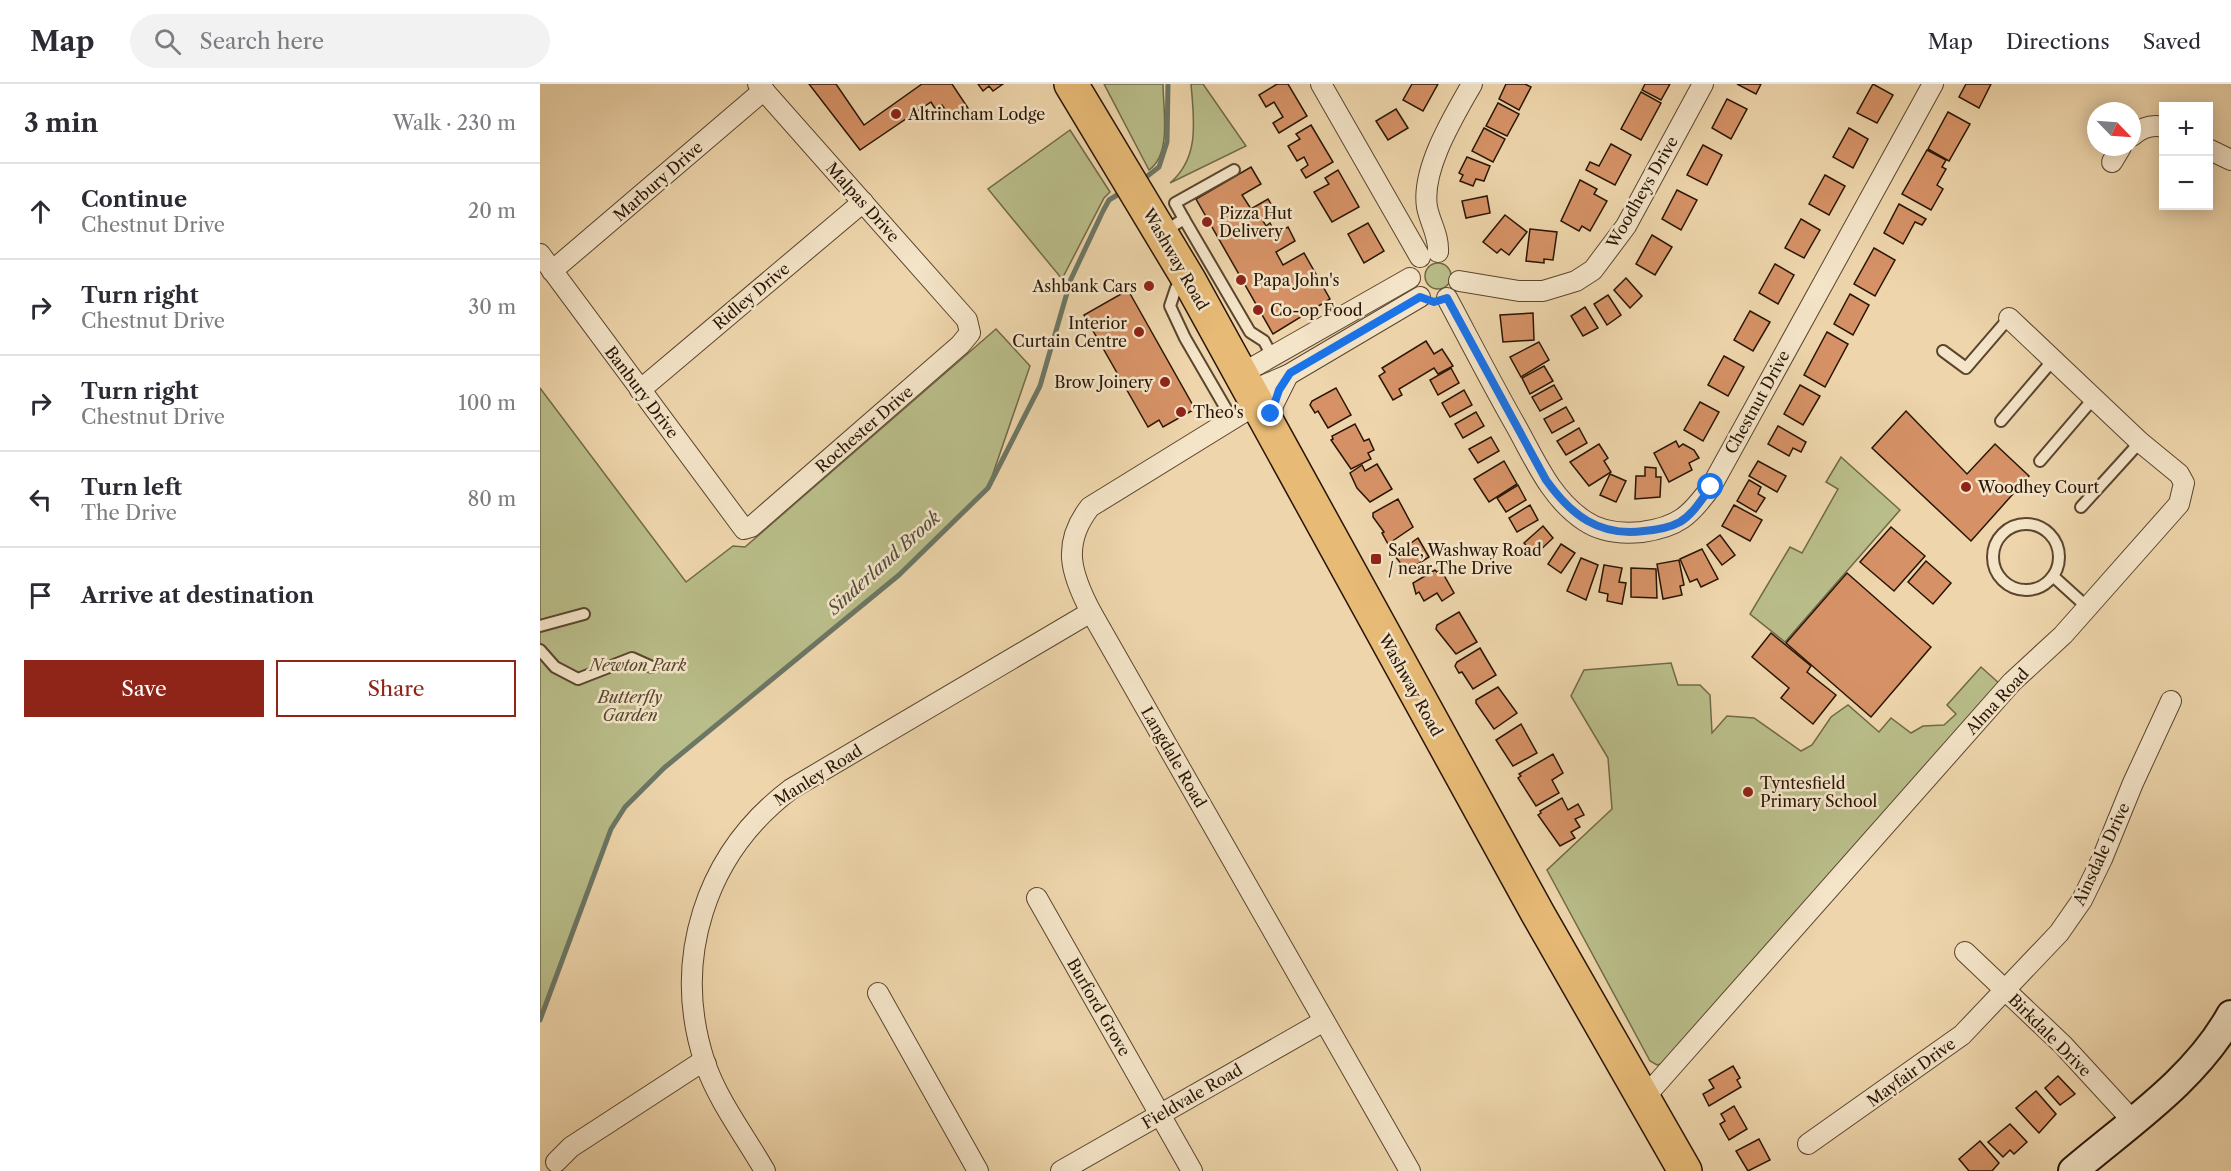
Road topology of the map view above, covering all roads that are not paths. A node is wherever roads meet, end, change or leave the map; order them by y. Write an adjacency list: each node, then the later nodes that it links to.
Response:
1 (1071, 84): 13 (highway, Washway Road)
2 (1321, 84): 15 (street)
3 (1472, 84): 15 (street)
4 (1703, 84): 19 (street, Woodheys Drive)
5 (1933, 84): 21 (street, Chestnut Drive)
6 (761, 87): 12 (street, Malpas Drive); 16 (street, Marbury Drive)
7 (2159, 126): 8 (street)
8 (2141, 129)
9 (2213, 151): 10 (street)
10 (2231, 160)
11 (1234, 170): 13 (lane)
12 (863, 202): 23 (street, Malpas Drive); 28 (street, Ridley Drive)
13 (1172, 227): 18 (highway, Washway Road); 25 (lane)
14 (540, 254): 16 (street, Banbury Drive)
15 (1429, 255): 17 (street); 19 (street)
16 (552, 271): 28 (street, Banbury Drive)
17 (1410, 278): 20 (street); 25 (street)
18 (1189, 280): 30 (highway, Washway Road); 30 (lane)
19 (1459, 281): 21 (street)
20 (1420, 297): 21 (street); 27 (street)
21 (1447, 298)
22 (2009, 318): 24 (lane); 26 (street, Alma Road)
23 (967, 320): 35 (street, Rochester Drive)
24 (1943, 351)
25 (1273, 357): 30 (street)
26 (2053, 360): 29 (street, Alma Road); 31 (lane)
27 (1288, 375): 30 (street); 30 (street)
28 (640, 390): 35 (street, Banbury Drive)
29 (2093, 399): 32 (street, Alma Road); 33 (lane)
30 (1250, 404): 38 (street, Langdale Road); 51 (highway, Washway Road)
31 (2001, 421)
32 (2140, 442): 34 (lane); 37 (street, Alma Road)
33 (2040, 461)
34 (2081, 507)
35 (744, 529)
36 (2054, 577): 36 (lane); 37 (lane)
37 (2087, 607): 51 (street, Alma Road)
38 (1091, 612): 48 (street, Langdale Road); 50 (street, Manley Road)
39 (584, 614): 40 (lane)
40 (540, 627)
41 (540, 650): 42 (lane)
42 (652, 667)
43 (2171, 701): 46 (street, Ainsdale Drive)
44 (1037, 898): 52 (street, Burford Grove)
45 (1965, 952): 46 (street, Birkdale Drive)
46 (2005, 989): 53 (street, Birkdale Drive); 54 (street, Mayfair Drive)
47 (878, 993): 57 (street)
48 (1324, 1021): 52 (street, Fieldvale Road); 60 (street, Langdale Road)
49 (2229, 1021): 53 (street)
50 (706, 1064): 55 (street); 56 (street, Manley Road)
51 (1644, 1098): 61 (highway, Washway Road)
52 (1160, 1114): 58 (street, Fieldvale Road); 59 (street, Burford Grove)
53 (2132, 1120): 62 (street)
54 (1808, 1144)
55 (554, 1162)
56 (765, 1171)
57 (978, 1171)
58 (1061, 1171)
59 (1192, 1171)
60 (1410, 1171)
61 (1685, 1171)
62 (2073, 1171)

